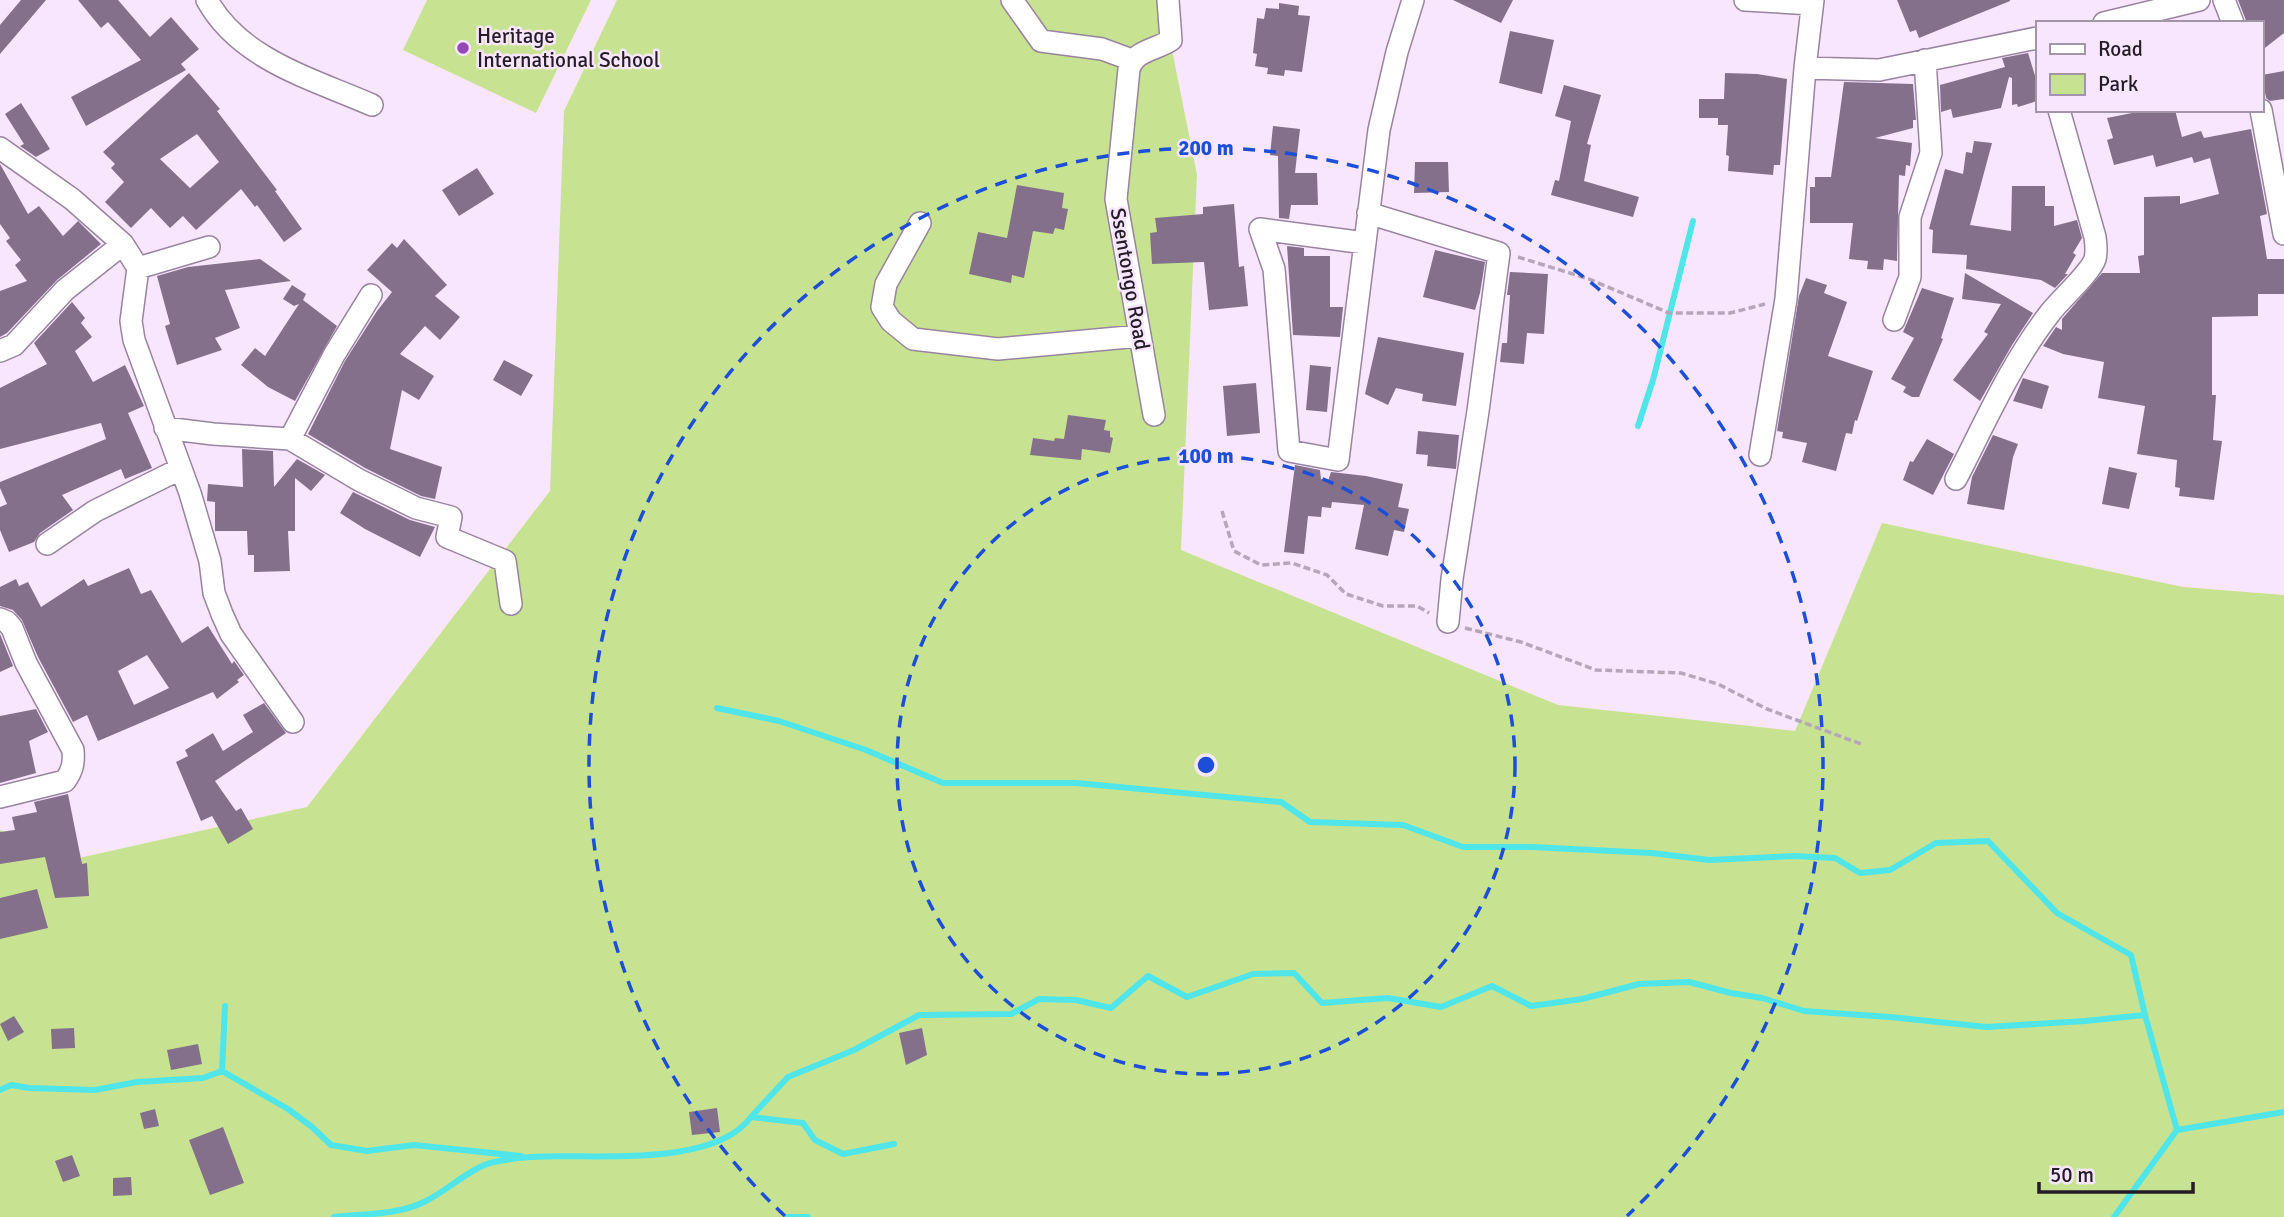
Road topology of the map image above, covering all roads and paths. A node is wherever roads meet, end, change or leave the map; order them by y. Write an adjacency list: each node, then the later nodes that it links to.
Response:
1 (207, 0): 15 (street)
2 (1012, 0): 12 (street)
3 (1168, 0): 12 (street)
4 (1413, 0): 19 (street)
5 (1745, 0): 8 (street)
6 (2199, 0): 9 (street)
7 (2224, 0): 10 (street)
8 (1813, 2): 14 (street)
9 (2112, 21)
10 (2232, 21)
11 (2036, 38): 13 (street)
12 (1132, 60): 30 (street, Ssentongo Road)
13 (1925, 60): 14 (street); 29 (street)
14 (1805, 68): 28 (street)
15 (372, 105)
16 (2060, 112): 37 (street)
17 (2261, 112): 21 (street)
18 (0, 148): 23 (street)
19 (1368, 213): 22 (street); 25 (street)
20 (920, 223): 30 (street)
21 (2284, 234)
22 (1365, 243): 22 (street)
23 (123, 244): 26 (street); 31 (street)
24 (209, 247): 26 (street)
25 (1499, 253): 28 (path); 42 (street)
26 (138, 268): 33 (street)
27 (371, 295): 34 (street)
28 (1786, 299): 35 (street)
29 (1894, 320)
30 (1139, 336): 32 (street, Ssentongo Road)
31 (0, 351)
32 (1154, 415)
33 (165, 428): 34 (street); 36 (street)
34 (290, 439): 40 (street)
35 (1760, 455)
36 (180, 469): 39 (street); 43 (street)
37 (1956, 479)
38 (1223, 511): 42 (path)
39 (47, 544)
40 (512, 604)
41 (0, 620): 45 (street)
42 (1448, 622): 44 (path)
43 (293, 722)
44 (1861, 744)
45 (0, 797)

